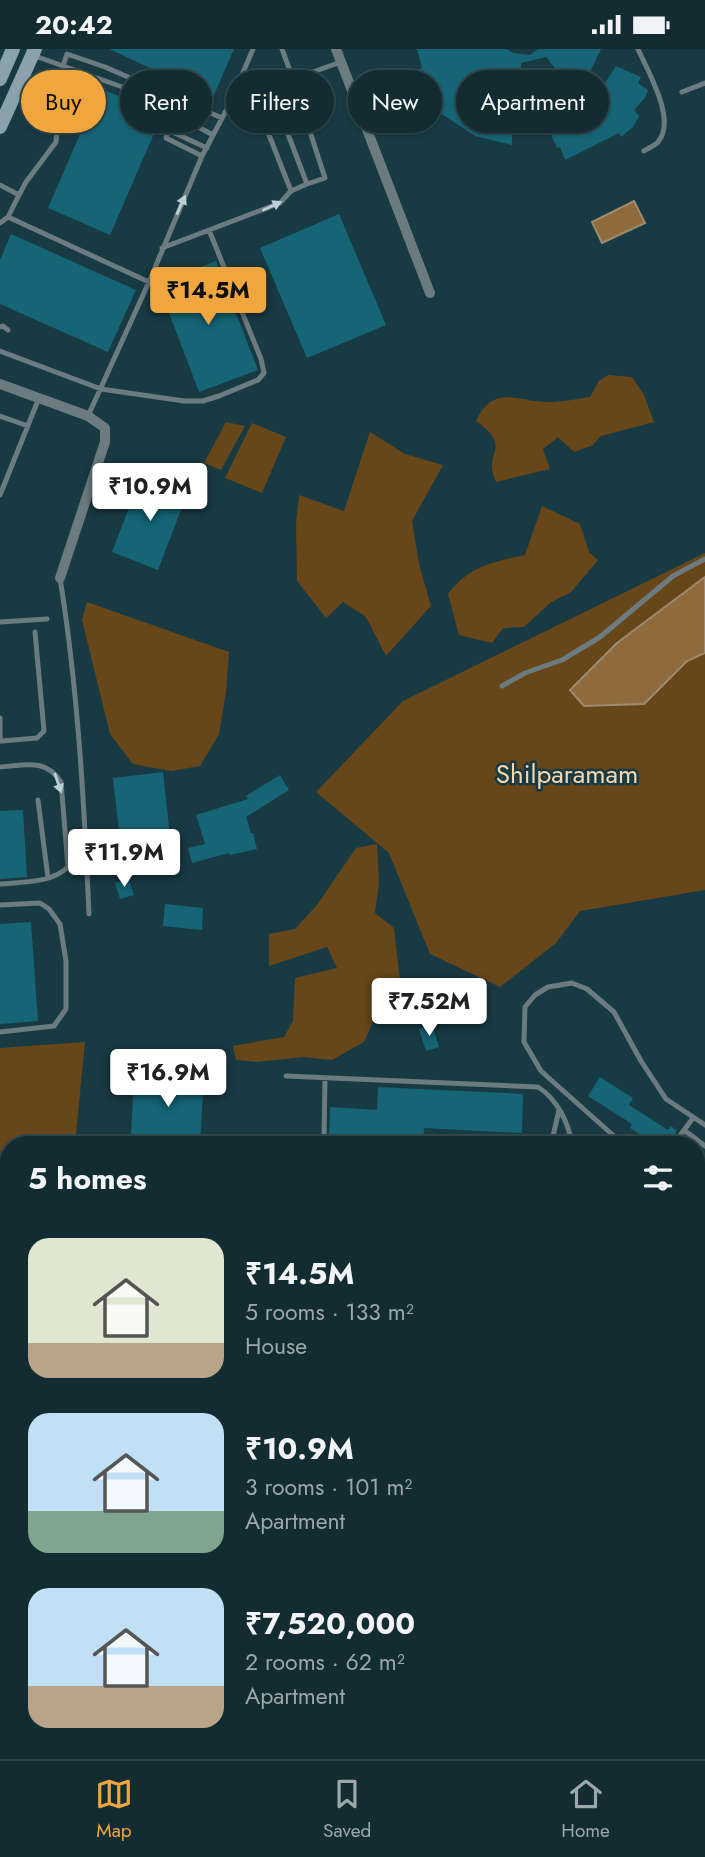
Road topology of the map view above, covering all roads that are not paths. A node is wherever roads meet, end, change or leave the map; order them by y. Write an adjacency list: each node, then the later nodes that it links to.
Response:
1 (13, 49): 13 (main road)
2 (253, 49): 10 (lane)
3 (282, 49): 11 (lane)
4 (336, 49): 8 (street)
5 (638, 49): 24 (lane)
6 (34, 52): 9 (lane); 18 (main road)
7 (68, 52): 9 (lane); 17 (lane)
8 (341, 62): 12 (lane); 35 (street)
9 (63, 66): 22 (lane); 29 (lane)
10 (244, 70)
11 (290, 70)
12 (318, 70)
13 (0, 79)
14 (705, 82): 15 (lane)
15 (682, 92)
16 (226, 111): 17 (lane)
17 (222, 118): 22 (lane)
18 (0, 127)
19 (268, 133): 28 (lane)
20 (288, 133): 26 (lane)
21 (310, 133): 26 (lane)
22 (214, 135): 23 (lane)
23 (207, 148): 25 (lane); 25 (lane)
24 (644, 151)
25 (202, 156): 33 (lane, one-way to 25)
26 (307, 184): 28 (lane)
27 (0, 185): 29 (lane)
28 (290, 191): 32 (lane, one-way to 28)
29 (19, 195): 30 (lane)
30 (8, 216): 31 (lane); 34 (lane)
31 (0, 223)
32 (209, 230): 33 (lane); 40 (lane)
33 (162, 247): 34 (lane)
34 (149, 282): 40 (lane)
35 (430, 293)
36 (0, 327): 37 (lane)
37 (0, 334)
38 (0, 351): 40 (lane)
39 (0, 384): 41 (street)
40 (101, 389): 43 (lane)
41 (39, 398): 43 (street); 44 (lane)
42 (0, 416): 44 (lane)
43 (88, 416): 47 (street)
44 (28, 426): 45 (lane)
45 (0, 495)
46 (705, 559): 51 (lane)
47 (60, 578): 59 (lane)
48 (47, 619): 49 (lane)
49 (0, 622)
50 (35, 632): 53 (lane)
51 (502, 686)
52 (0, 718): 53 (lane)
53 (1, 741)
54 (0, 767): 56 (lane, one-way to 56)
55 (38, 800): 56 (lane)
56 (48, 878): 57 (lane)
57 (0, 884)
58 (0, 905): 60 (lane)
59 (89, 914)
60 (0, 1032)
61 (286, 1076): 62 (lane)
62 (325, 1078): 63 (lane); 67 (lane)
63 (559, 1110): 68 (lane); 69 (lane)
64 (693, 1118): 65 (lane); 66 (lane); 70 (lane)
65 (705, 1125)
66 (684, 1130): 71 (lane); 72 (lane)
67 (324, 1136)
68 (553, 1136)
69 (571, 1136)
70 (614, 1136)
71 (680, 1136)
72 (692, 1136)

